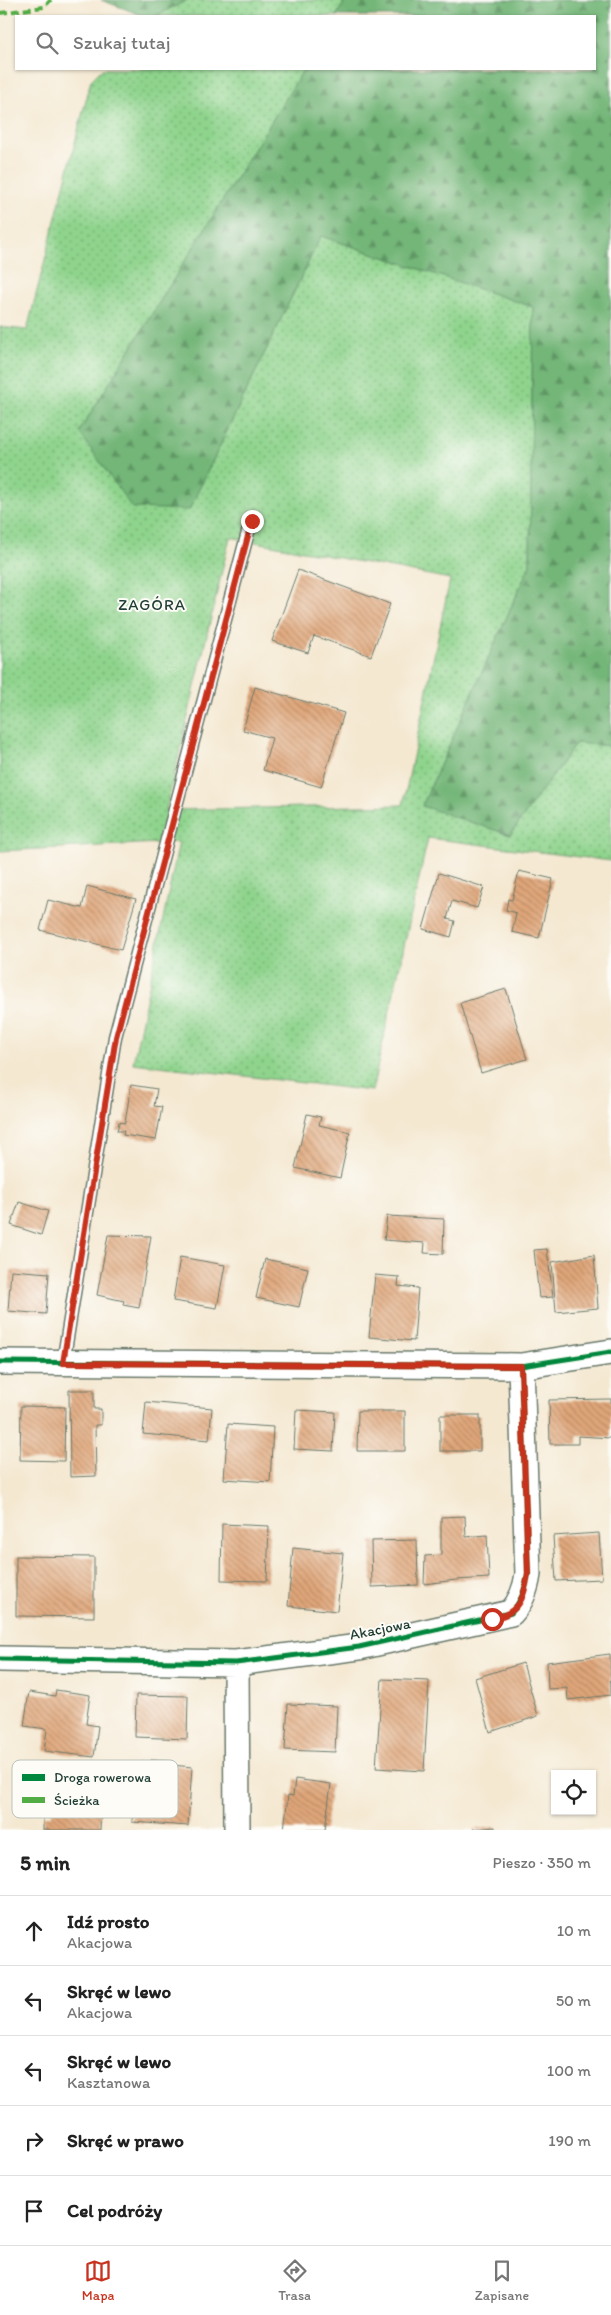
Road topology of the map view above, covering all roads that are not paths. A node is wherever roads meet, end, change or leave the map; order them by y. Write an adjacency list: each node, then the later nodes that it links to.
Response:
1 (252, 521): 4 (lane)
2 (611, 1352): 5 (street)
3 (0, 1362): 4 (street)
4 (63, 1363): 5 (street)
5 (521, 1366): 7 (street, Akacjowa)
6 (0, 1659): 7 (street, Akacjowa)
7 (236, 1663): 8 (street)
8 (237, 1830)

